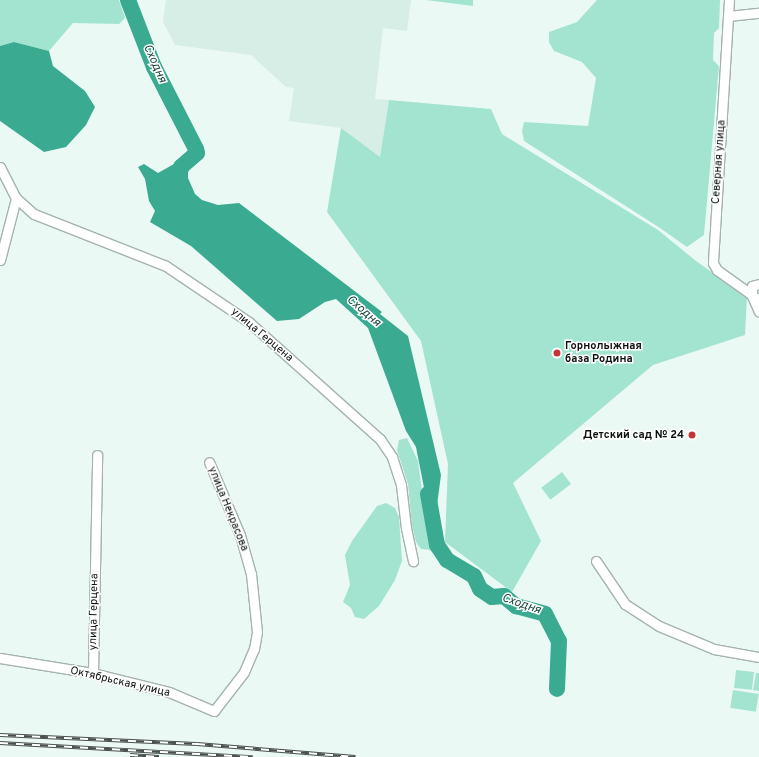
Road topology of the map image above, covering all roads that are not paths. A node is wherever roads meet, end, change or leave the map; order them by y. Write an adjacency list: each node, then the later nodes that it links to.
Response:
1 (729, 0): 3 (street, Северная улица)
2 (759, 13): 3 (street)
3 (728, 16): 8 (street, Северная улица)
4 (0, 167): 5 (street)
5 (16, 198): 6 (street); 12 (street, улица Герцена)
6 (0, 260)
7 (759, 284): 8 (street)
8 (756, 298): 9 (street)
9 (759, 312)
10 (97, 454): 16 (street, улица Герцена)
11 (209, 462): 17 (street, улица Некрасова)
12 (413, 561)
13 (596, 561): 14 (street)
14 (759, 657)
15 (0, 658): 16 (street, Октябрьская улица)
16 (93, 673): 17 (street, Октябрьская улица)
17 (214, 711)

